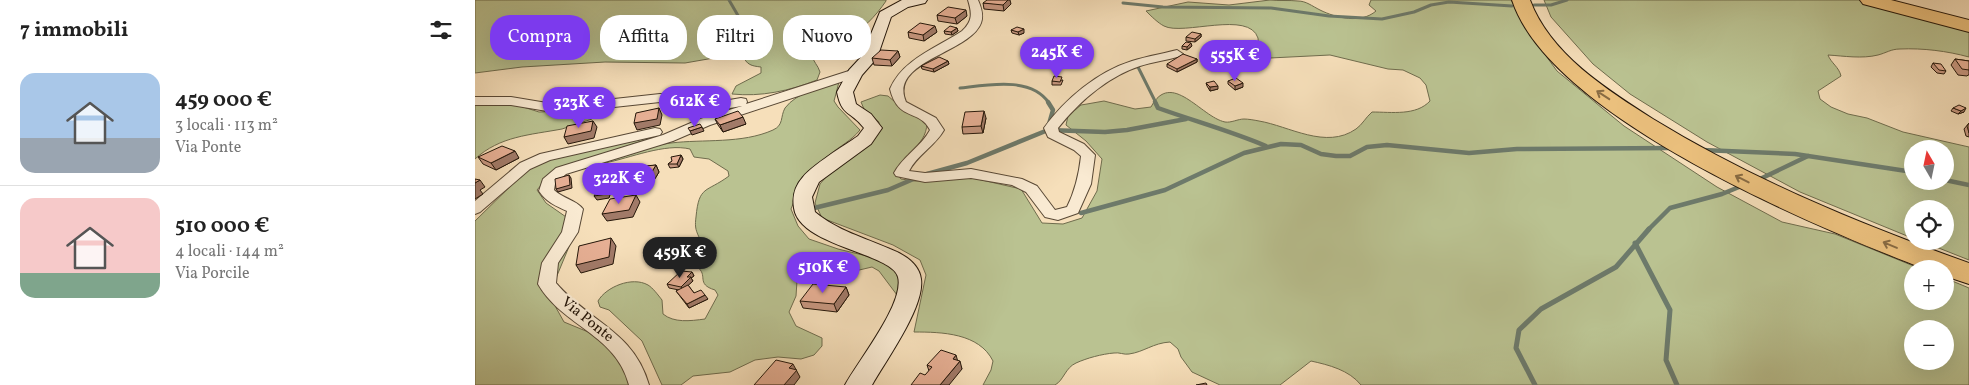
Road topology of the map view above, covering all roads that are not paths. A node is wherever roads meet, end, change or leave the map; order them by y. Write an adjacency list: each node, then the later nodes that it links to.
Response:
1 (920, 0): 7 (street)
2 (973, 0): 6 (street)
3 (1521, 0): 12 (highway, one-way to 3)
4 (1869, 0): 5 (highway)
5 (1969, 26)
6 (1177, 54)
7 (855, 73): 8 (street, Via Ponte); 14 (street)
8 (775, 98): 9 (street); 10 (street, Via Ponte)
9 (475, 101)
10 (705, 122): 11 (street); 13 (street, Via Ponte)
11 (475, 209)
12 (1969, 274)
13 (639, 385)
14 (858, 385)

